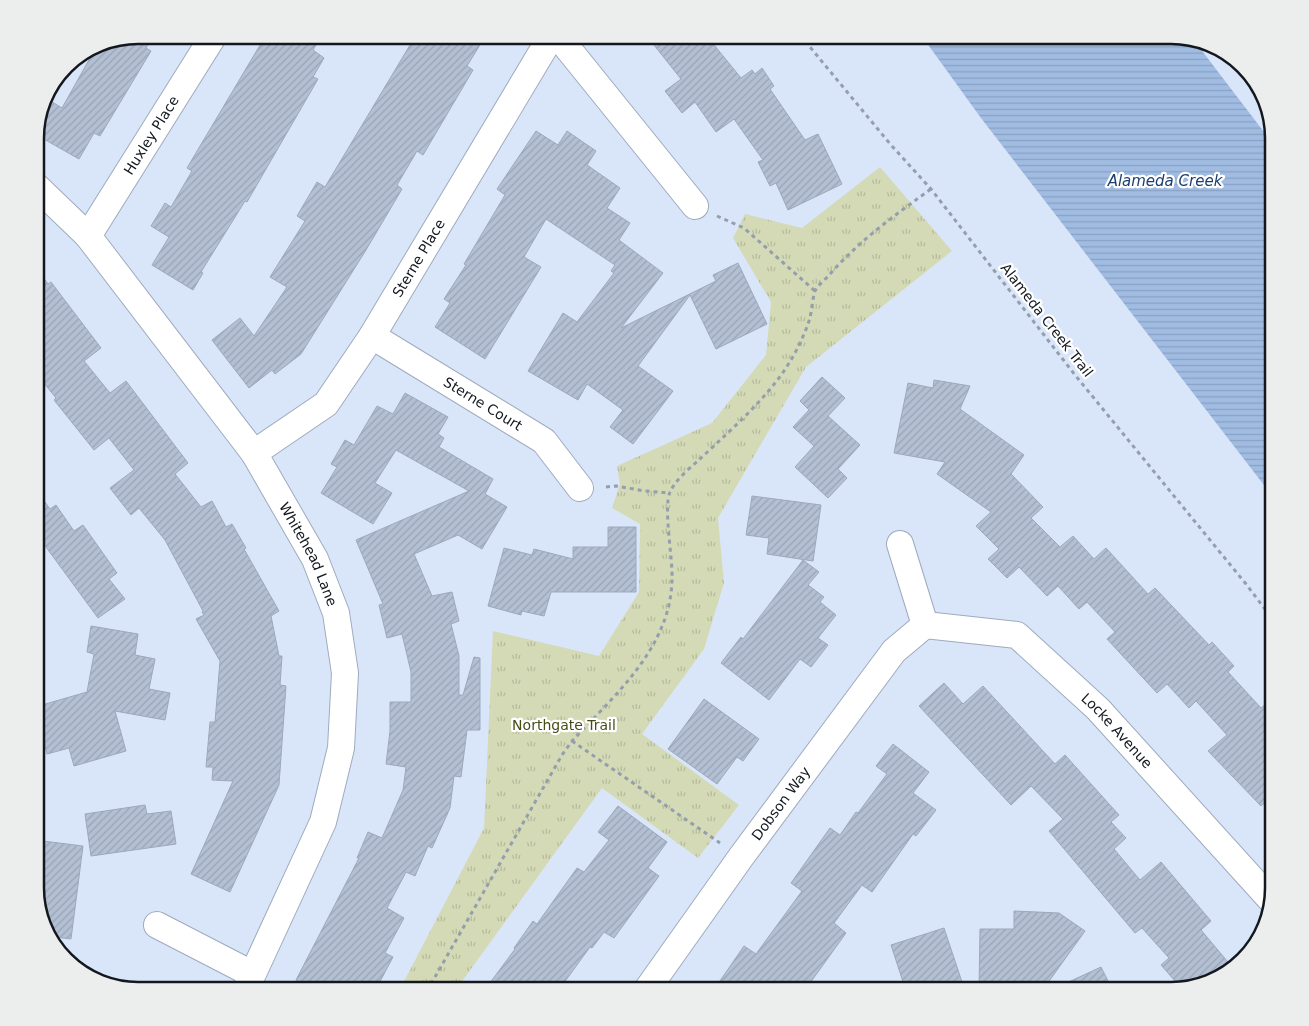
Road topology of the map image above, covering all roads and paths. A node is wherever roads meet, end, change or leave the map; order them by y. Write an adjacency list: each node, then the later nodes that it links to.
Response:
1 (208, 44): 8 (street, Huxley Place)
2 (547, 44): 10 (street, Sterne Place)
3 (564, 44): 7 (street)
4 (807, 44): 5 (path, Alameda Creek Trail)
5 (930, 189): 9 (path); 15 (path, Alameda Creek Trail)
6 (44, 194): 8 (street, Whitehead Lane)
7 (695, 206): 9 (path)
8 (88, 236): 11 (street, Whitehead Lane)
9 (815, 291): 13 (path)
10 (372, 336): 11 (street, Sterne Place); 12 (street, Sterne Court)
11 (254, 453): 22 (street, Whitehead Lane)
12 (580, 488): 13 (path)
13 (670, 493): 17 (path)
14 (900, 544): 16 (street)
15 (1265, 610)
16 (925, 625): 18 (street, Dobson Way); 19 (street, Locke Avenue)
17 (572, 742): 18 (path); 23 (path)
18 (741, 857): 24 (street, Dobson Way)
19 (1265, 894)
20 (157, 925): 21 (street)
21 (246, 982)
22 (248, 982)
23 (432, 982)
24 (652, 982)

